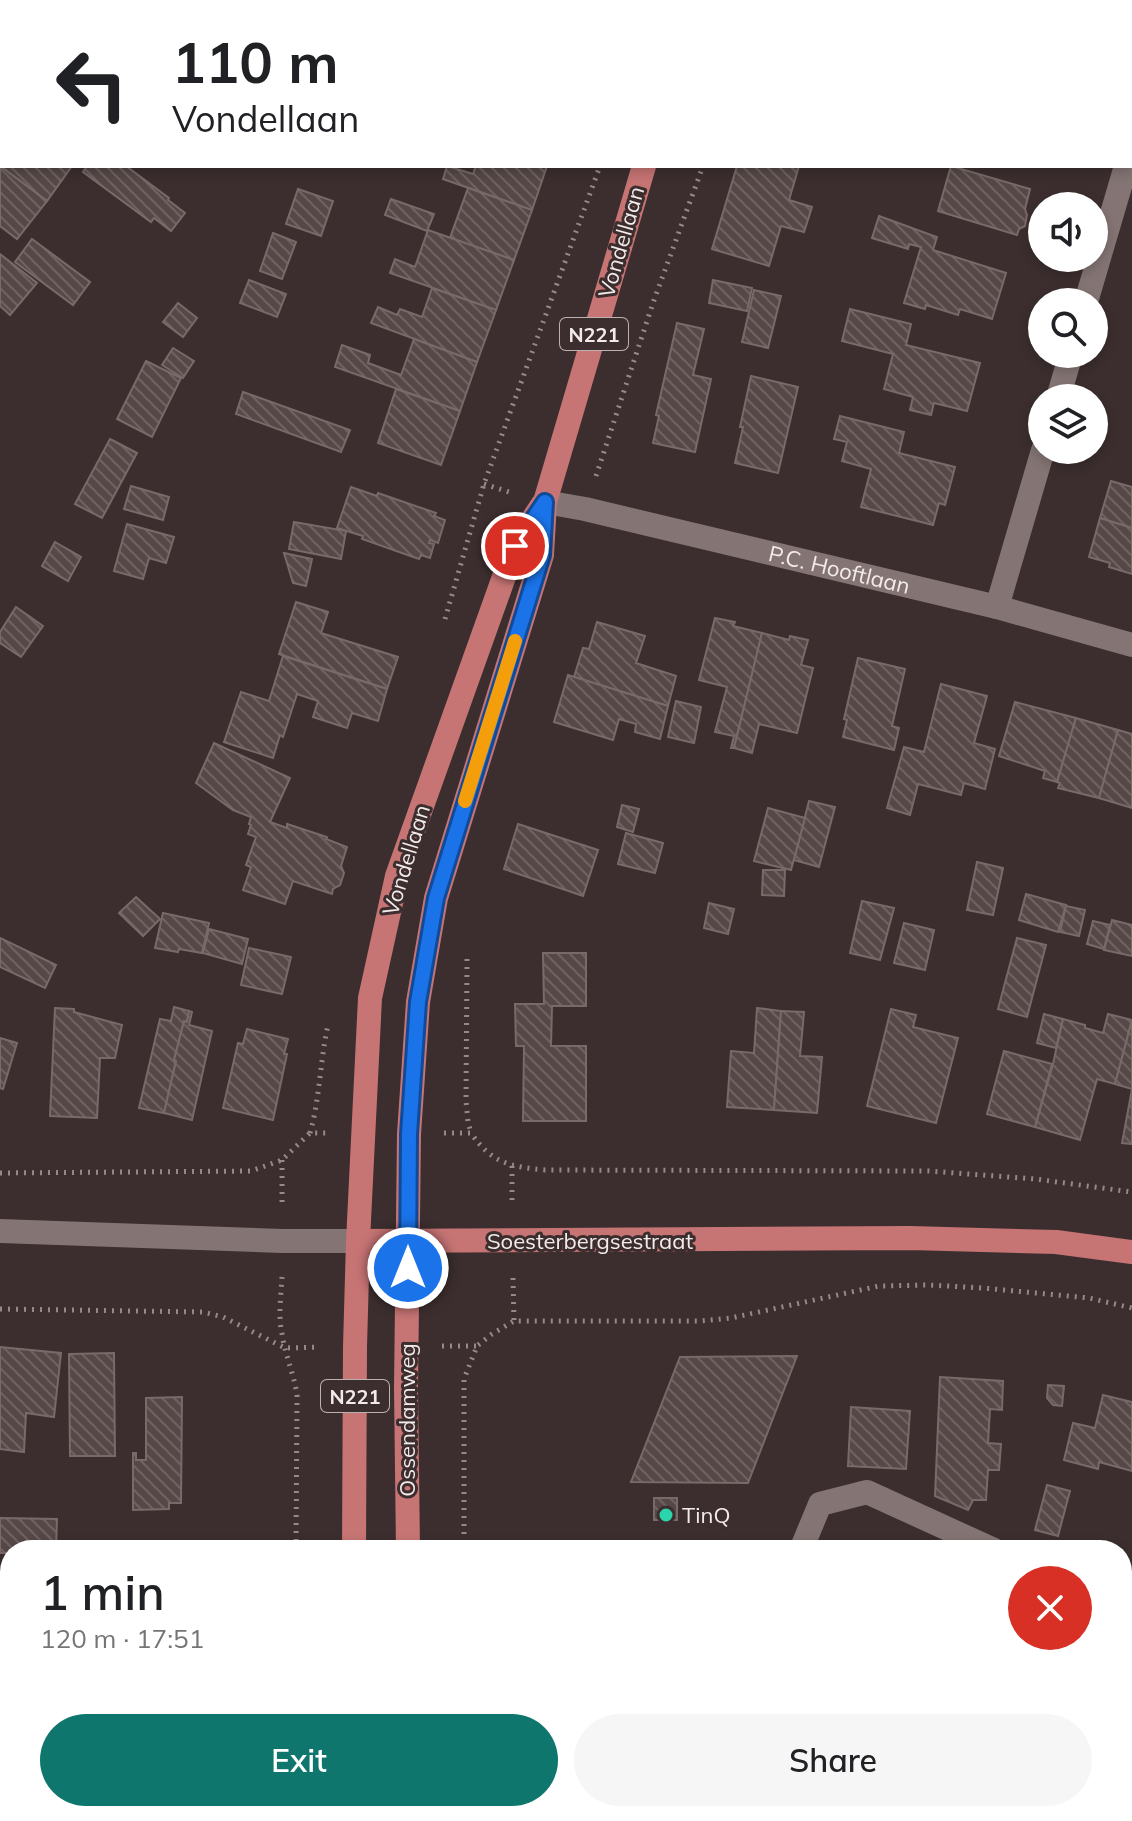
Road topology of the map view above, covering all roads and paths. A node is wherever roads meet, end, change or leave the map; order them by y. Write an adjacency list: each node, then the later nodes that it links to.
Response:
1 (643, 168): 5 (main road, Vondellaan / N221)
2 (1125, 168): 3 (street)
3 (1090, 288)
4 (1039, 464): 6 (street)
5 (545, 502): 6 (street, P.C. Hooftlaan); 13 (main road, Vondellaan / N221); 14 (main road, Vondellaan / N221)
6 (997, 607): 7 (street, P.C. Hooftlaan)
7 (1132, 645)
8 (282, 1160): 10 (path)
9 (512, 1166): 11 (path)
10 (0, 1173)
11 (1132, 1192)
12 (0, 1231): 13 (street, Soesterbergsestraat)
13 (358, 1241): 14 (main road, Soesterbergsestraat); 19 (main road, N221)
14 (408, 1241): 15 (main road, Soesterbergsestraat); 20 (main road, Ossendamweg / N221)
15 (1132, 1252)
16 (1132, 1308): 21 (path)
17 (0, 1309): 18 (path)
18 (296, 1540)
19 (354, 1540)
20 (408, 1540)
21 (464, 1540)
22 (805, 1540): 23 (street)
23 (972, 1540)

